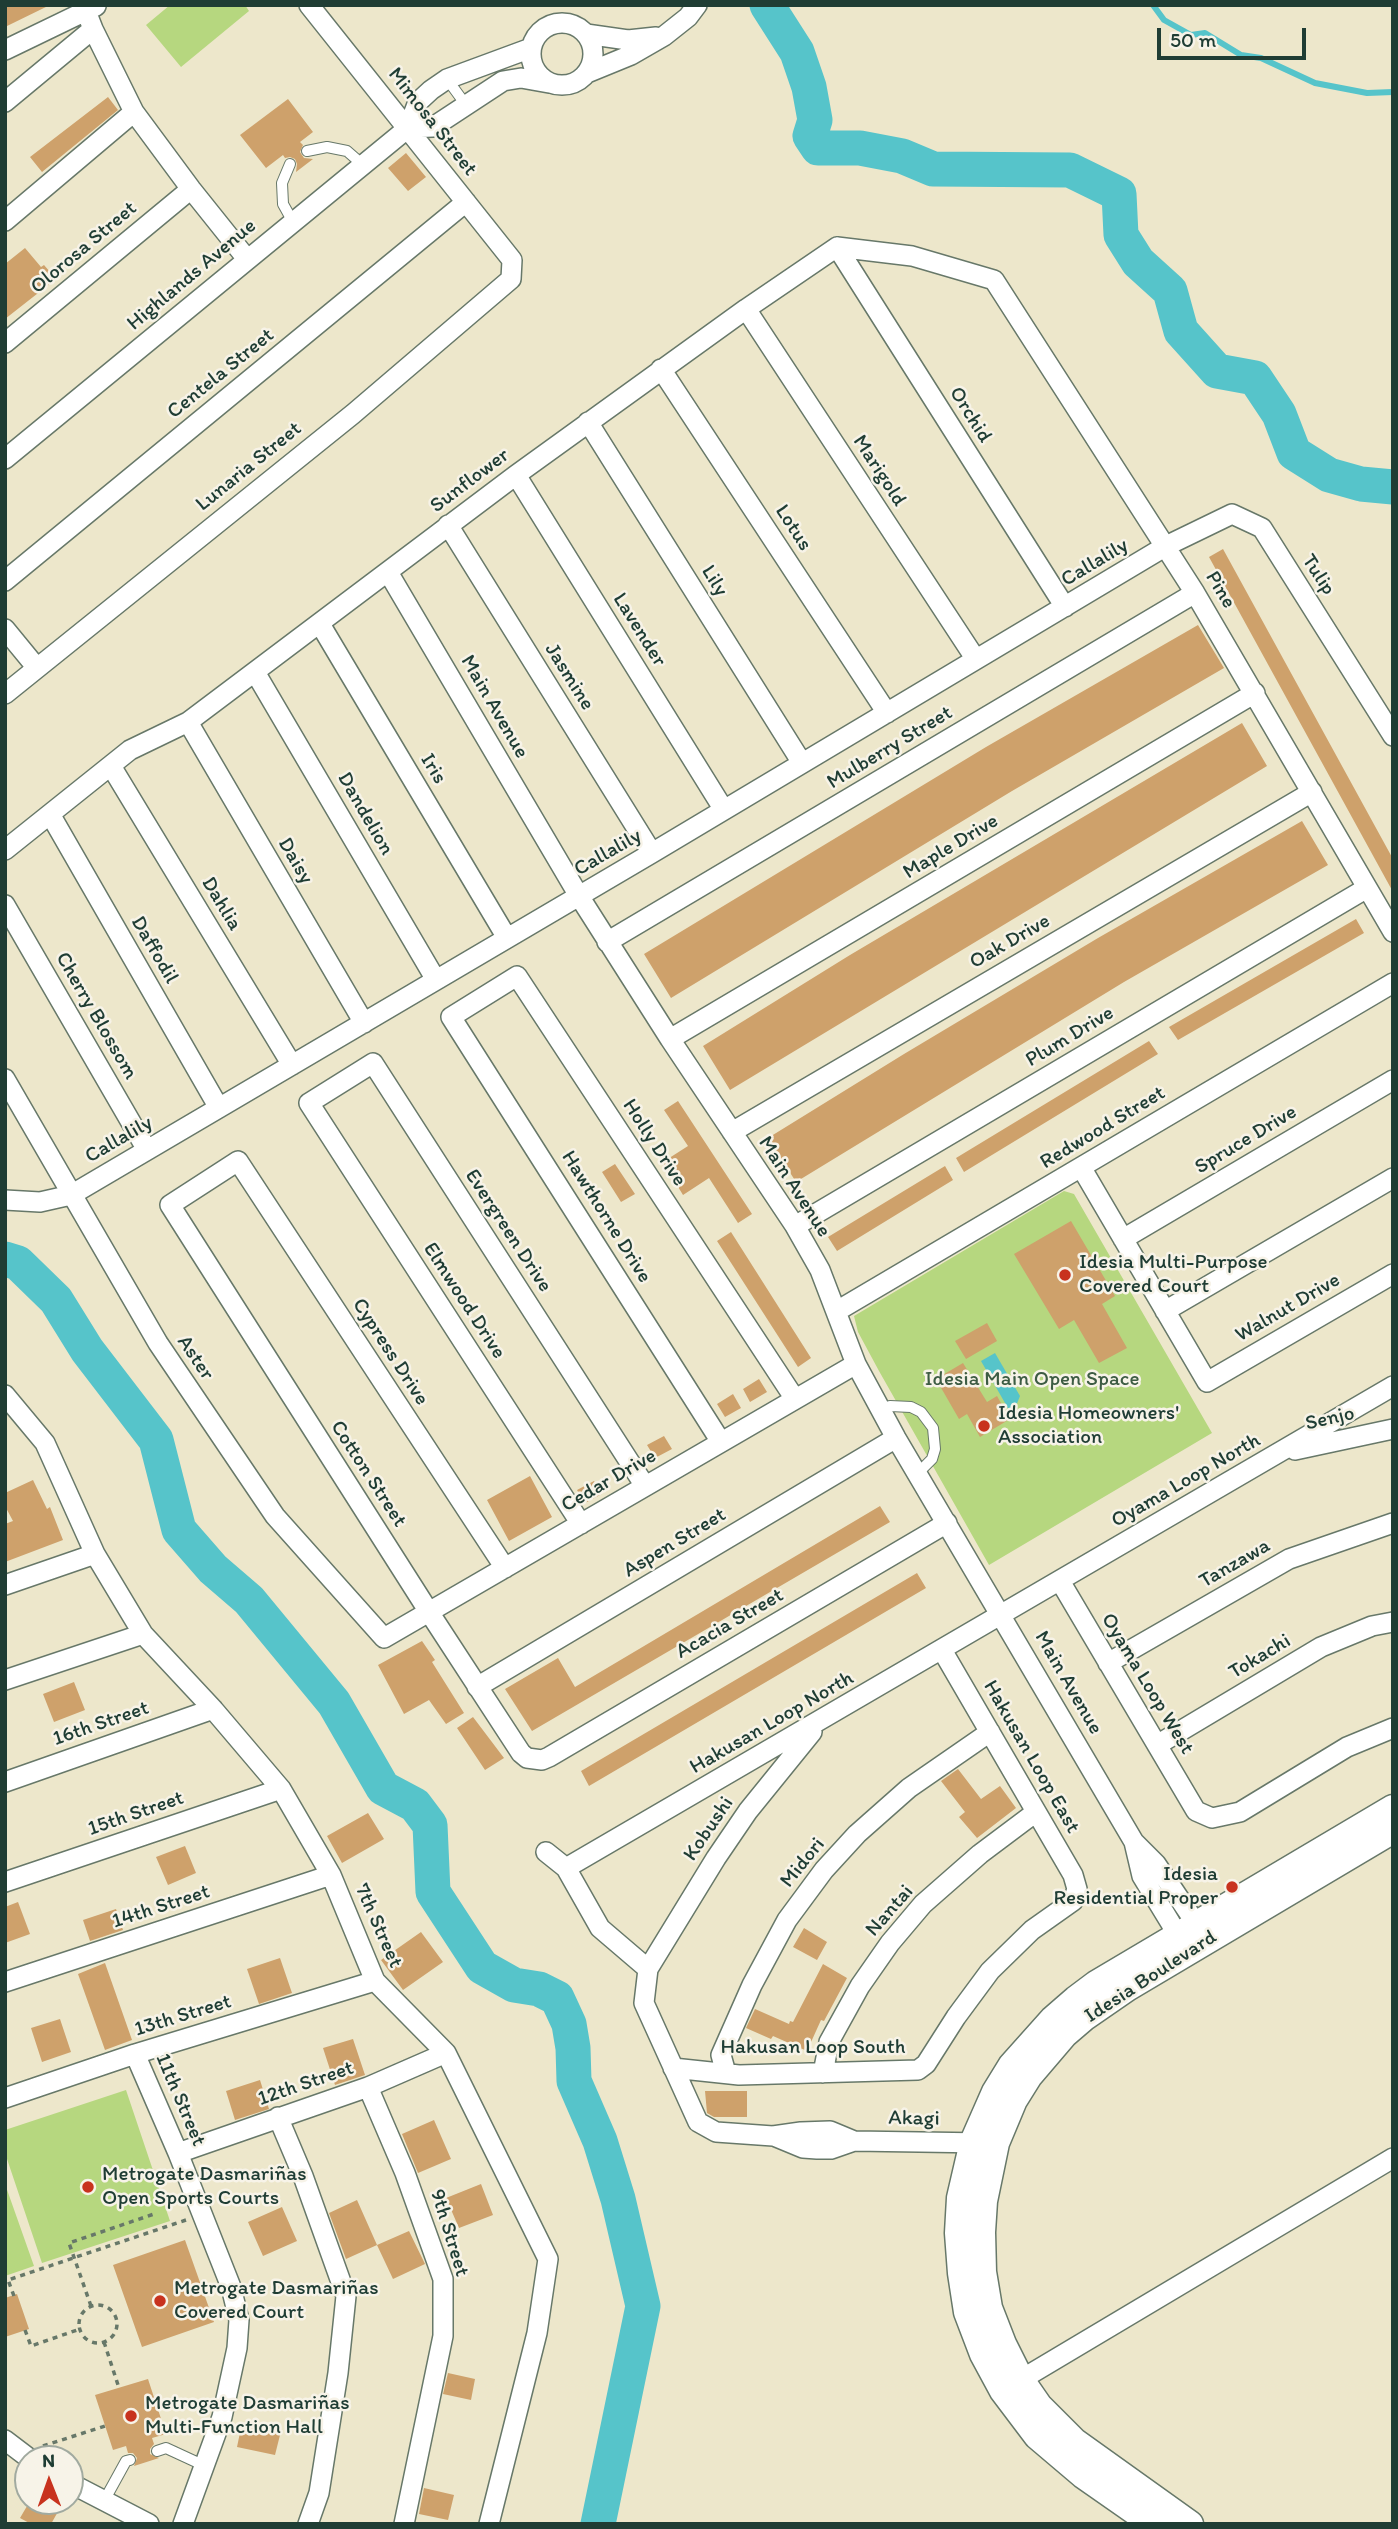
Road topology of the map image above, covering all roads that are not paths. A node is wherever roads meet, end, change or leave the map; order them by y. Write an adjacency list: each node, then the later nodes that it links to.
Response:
1 (309, 5): 14 (street, Mimosa Street)
2 (697, 5): 5 (street)
3 (92, 15): 7 (street); 11 (street); 13 (street)
4 (586, 34): 5 (street); 6 (street); 8 (street)
5 (664, 36): 8 (street)
6 (531, 48): 9 (street, Highlands Avenue); 10 (street)
7 (5, 50)
8 (587, 73): 10 (street)
9 (447, 79): 12 (lane); 14 (street, Highlands Avenue)
10 (549, 83): 12 (street, Highlands Avenue)
11 (5, 103)
12 (466, 105): 14 (street, Highlands Avenue)
13 (134, 112): 18 (street); 20 (street)
14 (408, 128): 17 (street, Highlands Avenue); 19 (street, Mimosa Street)
15 (307, 151): 17 (lane)
16 (290, 164): 21 (lane)
17 (363, 165): 21 (street, Highlands Avenue)
18 (191, 189): 23 (street); 26 (street, Olorosa Street)
19 (466, 202): 24 (street, Mimosa Street); 34 (street, Centela Street)
20 (5, 221)
21 (293, 222): 23 (street, Highlands Avenue)
22 (837, 247): 25 (street, Sunflower); 32 (street, Pine); 36 (street, Orchid)
23 (247, 259): 29 (street, Highlands Avenue)
24 (513, 270): 40 (street, Lunaria Street)
25 (746, 309): 27 (street, Sunflower); 39 (street, Marigold)
26 (5, 343)
27 (661, 369): 28 (street, Sunflower); 44 (street, Lotus)
28 (588, 422): 30 (street, Sunflower); 47 (street, Lily)
29 (5, 459)
30 (516, 475): 31 (street, Sunflower); 50 (street, Lavender)
31 (448, 526): 33 (street, Sunflower); 53 (street, Jasmine)
32 (1166, 546): 35 (street, Pine); 36 (street, Callalily); 46 (street, Tulip)
33 (388, 572): 37 (street, Sunflower); 55 (street, Main Avenue)
34 (5, 582)
35 (1195, 593): 42 (street, Pine); 59 (street, Mulberry Street)
36 (1065, 607): 39 (street, Callalily)
37 (320, 624): 41 (street, Sunflower); 58 (street, Iris)
38 (5, 629): 40 (street)
39 (975, 658): 44 (street, Callalily)
40 (37, 668): 43 (street, Lunaria Street)
41 (255, 672): 45 (street, Sunflower); 60 (street, Dandelion)
42 (1255, 693): 49 (street, Pine); 64 (street, Maple Drive)
43 (5, 694)
44 (887, 713): 47 (street, Callalily)
45 (188, 722): 48 (street, Sunflower); 63 (street, Daisy)
46 (1393, 736)
47 (802, 763): 50 (street, Callalily)
48 (111, 766): 51 (street, Sunflower); 65 (street, Dahlia)
49 (1312, 792): 54 (street, Pine); 70 (street, Oak Drive)
50 (724, 810): 53 (street, Callalily)
51 (50, 814): 52 (street, Sunflower); 69 (street, Daffodil)
52 (5, 850)
53 (652, 853): 55 (street, Callalily)
54 (1367, 888): 57 (street, Pine); 77 (street, Plum Drive)
55 (579, 896): 58 (street, Callalily); 59 (street, Main Avenue)
56 (5, 905): 71 (street, Cherry Blossom)
57 (1393, 932)
58 (507, 938): 60 (street, Callalily)
59 (607, 942): 64 (street, Main Avenue)
60 (436, 980): 63 (street, Callalily)
61 (1393, 983): 72 (street, Redwood Street)
62 (451, 1017): 85 (street, Holly Drive); 89 (street, Hawthorne Drive)
63 (364, 1023): 65 (street, Callalily)
64 (670, 1039): 70 (street, Main Avenue)
65 (292, 1065): 69 (street, Callalily)
66 (5, 1079): 74 (street, Aster)
67 (1393, 1080): 78 (street, Spruce Drive)
68 (309, 1103): 92 (street, Evergreen Drive); 94 (street, Elmwood Drive)
69 (219, 1108): 71 (street, Callalily)
70 (732, 1132): 77 (street, Main Avenue)
71 (147, 1150): 74 (street, Callalily)
72 (1081, 1167): 78 (street); 80 (street, Redwood Street)
73 (1393, 1178): 81 (street)
74 (71, 1195): 75 (street, Callalily); 104 (street, Aster)
75 (5, 1200)
76 (170, 1205): 97 (street, Cypress Drive); 100 (street, Cotton Street)
77 (795, 1226): 80 (street, Main Avenue)
78 (1123, 1239): 81 (street)
79 (1393, 1274): 81 (street, Walnut Drive)
80 (837, 1311): 82 (street, Main Avenue)
81 (1165, 1311)
82 (856, 1364): 85 (street, Cedar Drive); 86 (street, Main Avenue)
83 (1393, 1386): 90 (street, Oyama Loop North)
84 (5, 1395): 96 (street, 7th Street)
85 (795, 1399): 89 (street, Cedar Drive)
86 (881, 1409): 88 (street, Main Avenue); 91 (lane)
87 (1393, 1429): 90 (street, Senjo)
88 (896, 1438): 91 (street, Main Avenue); 108 (street, Aspen Street)
89 (722, 1442): 92 (street, Cedar Drive)
90 (1277, 1454): 98 (street, Oyama Loop North)
91 (918, 1474): 93 (street, Main Avenue)
92 (645, 1486): 94 (street, Cedar Drive)
93 (947, 1523): 101 (street, Main Avenue); 114 (street, Acacia Street)
94 (580, 1524): 97 (street, Cedar Drive)
95 (1393, 1524): 106 (street, Tanzawa)
96 (95, 1554): 99 (street); 103 (street, 7th Street)
97 (505, 1568): 100 (street, Cedar Drive)
98 (1060, 1581): 101 (street, Oyama Loop North); 106 (street, Oyama Loop West)
99 (5, 1585)
100 (429, 1612): 104 (street, Cedar Drive); 108 (street, Cotton Street)
101 (1001, 1616): 105 (street, Hakusan Loop North); 125 (street, Main Avenue)
102 (1393, 1622): 113 (street, Tokachi)
103 (143, 1634): 107 (street); 109 (street, 7th Street)
104 (384, 1638)
105 (942, 1650): 110 (street, Hakusan Loop North); 112 (street, Hakusan Loop East)
106 (1108, 1663): 113 (street, Oyama Loop West)
107 (5, 1680)
108 (477, 1687): 114 (street, Cotton Street)
109 (213, 1709): 115 (street, 16th Street); 116 (street, 7th Street)
110 (820, 1722): 121 (street, Hakusan Loop North); 126 (street, Kobushi)
111 (1393, 1728): 113 (street, Oyama Loop West)
112 (990, 1732): 118 (street, Hakusan Loop East); 132 (street, Midori)
113 (1157, 1745)
114 (534, 1760)
115 (5, 1782)
116 (281, 1789): 122 (street, 7th Street); 123 (street, 15th Street)
117 (1393, 1808): 125 (street, Idesia Boulevard)
118 (1036, 1811): 124 (street, Hakusan Loop East); 133 (street, Nantai)
119 (1393, 1830): 125 (street, Idesia Boulevard)
120 (546, 1852): 121 (street)
121 (566, 1868): 126 (street)
122 (331, 1875): 127 (street, 7th Street); 128 (street, 14th Street)
123 (5, 1882)
124 (1077, 1889): 133 (street, Hakusan Loop South)
125 (1191, 1936): 137 (street, Idesia Boulevard)
126 (648, 1969): 131 (street)
127 (375, 1981): 129 (street, 7th Street); 130 (street, 13th Street)
128 (5, 1982)
129 (446, 2053): 134 (street, 12th Street); 150 (street, 7th Street)
130 (135, 2054): 135 (street, 13th Street); 138 (street, 11th Street)
131 (673, 2068): 132 (street, Hakusan Loop South); 137 (street, Akagi)
132 (726, 2073): 133 (street, Hakusan Loop South)
133 (823, 2073)
134 (368, 2087): 136 (street, 12th Street); 149 (street, 9th Street)
135 (5, 2098)
136 (278, 2117): 138 (street, 12th Street); 148 (street)
137 (985, 2143): 140 (street, Idesia Boulevard)
138 (178, 2153): 143 (street, 11th Street)
139 (1393, 2158): 140 (street)
140 (1012, 2385): 151 (street, Idesia Boulevard); 152 (street, Idesia Boulevard)
141 (157, 2451): 143 (lane)
142 (130, 2460): 145 (lane)
143 (205, 2466): 147 (street, 11th Street)
144 (84, 2490): 145 (street)
145 (104, 2501): 146 (street)
146 (149, 2524)
147 (183, 2524)
148 (308, 2524)
149 (404, 2524)
150 (489, 2524)
151 (1153, 2524)
152 (1190, 2524)

